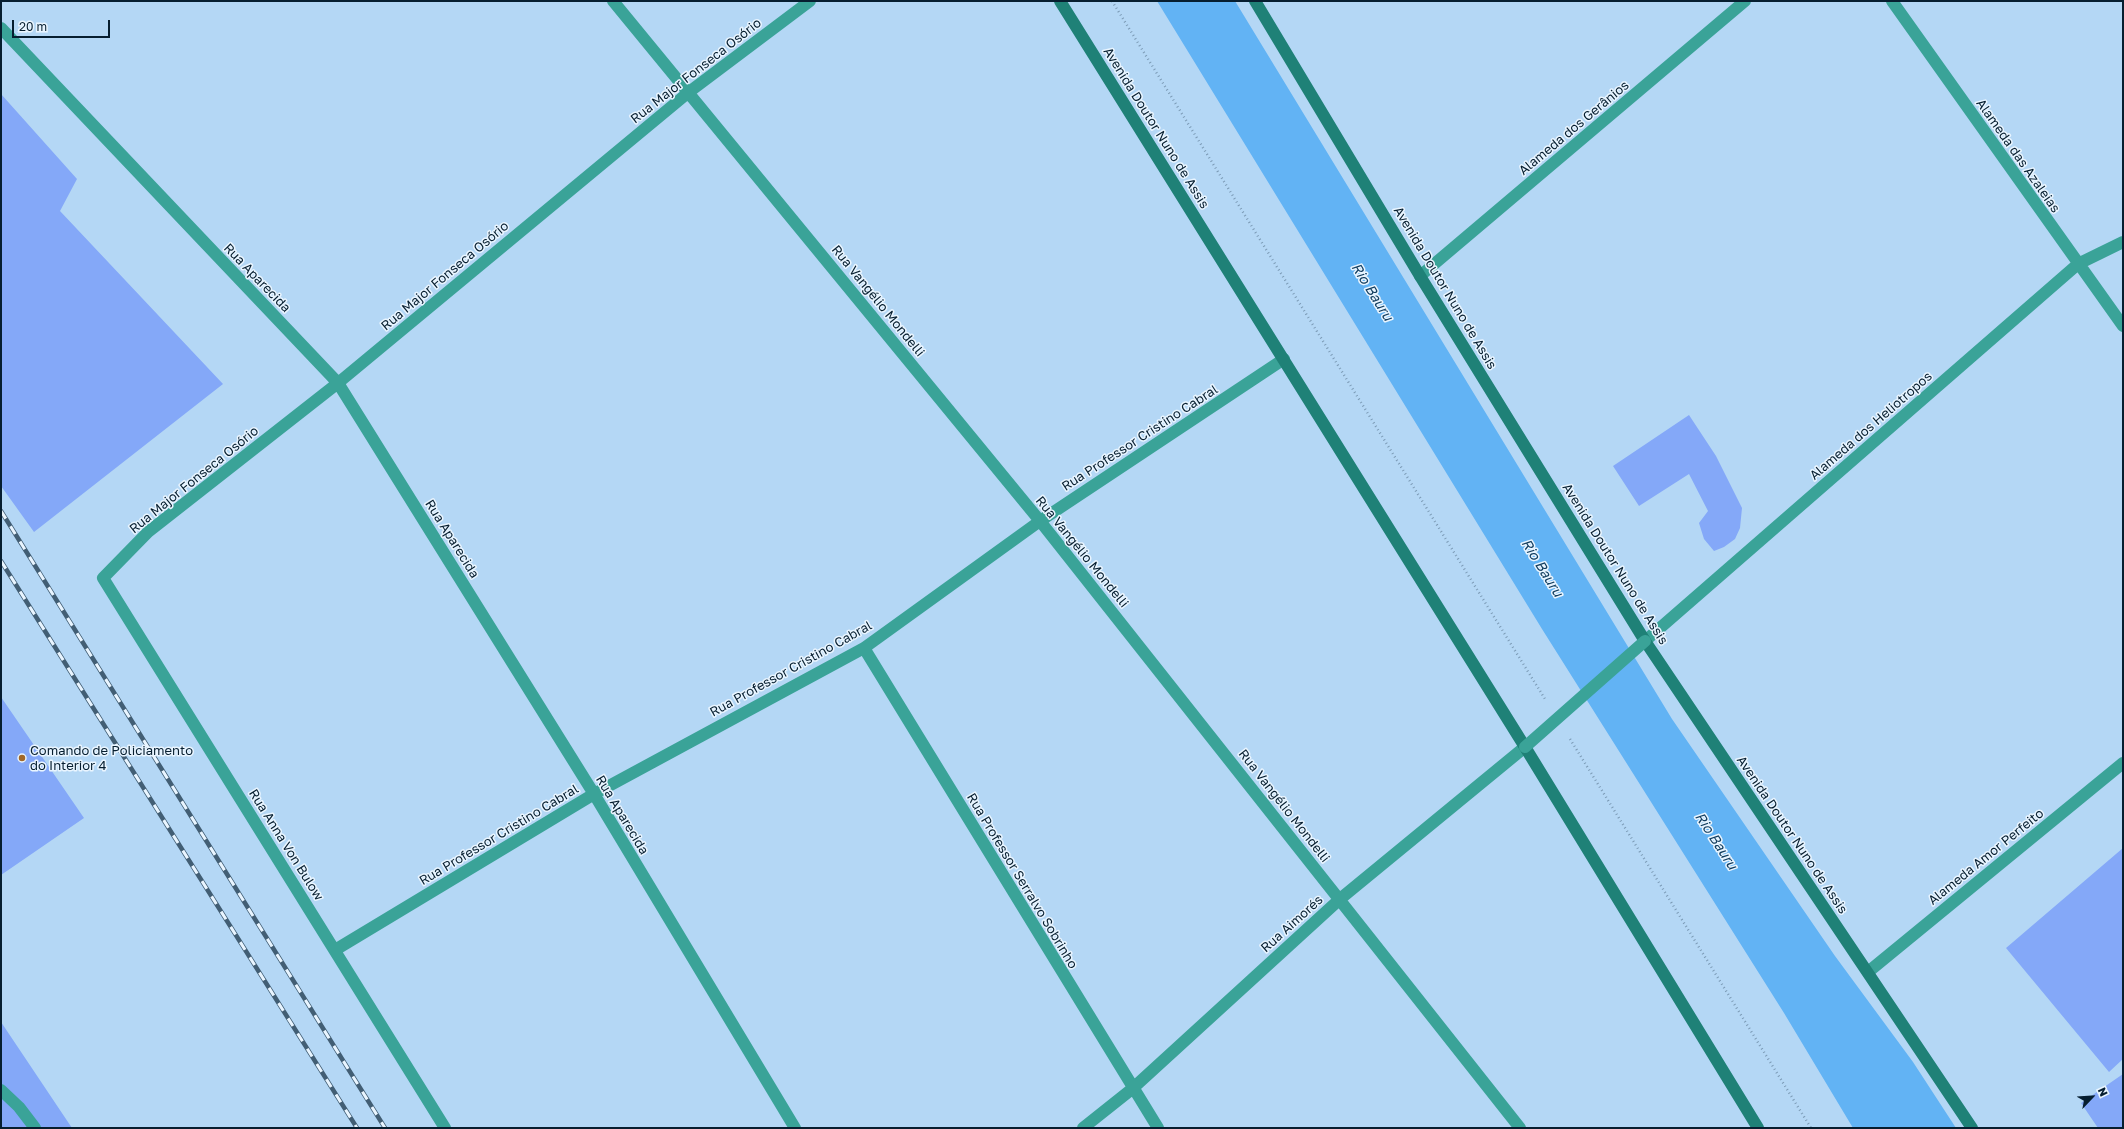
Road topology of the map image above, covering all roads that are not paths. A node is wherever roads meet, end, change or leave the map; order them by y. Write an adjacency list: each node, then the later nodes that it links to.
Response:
1 (613, 1): 8 (street, Rua Vangélio Mondelli)
2 (810, 1): 8 (street, Rua Major Fonseca Osório)
3 (1060, 1): 13 (main road, Avenida Doutor Nuno de Assis)
4 (1255, 1): 11 (main road, Avenida Doutor Nuno de Assis)
5 (1745, 1): 11 (street, Alameda dos Gerânios)
6 (1892, 1): 10 (street, Alameda das Azaleias)
7 (1, 28): 14 (street, Rua Aparecida)
8 (689, 92): 14 (street, Rua Major Fonseca Osório); 15 (street, Rua Vangélio Mondelli)
9 (2123, 242): 10 (street, Alameda dos Heliotropos)
10 (2078, 264): 12 (street, Alameda das Azaleias); 17 (street, Alameda dos Heliotropos)
11 (1420, 276): 17 (main road, Avenida Doutor Nuno de Assis)
12 (2123, 326)
13 (1284, 359): 15 (street, Rua Professor Cristino Cabral); 19 (main road, Avenida Doutor Nuno de Assis)
14 (338, 383): 16 (street, Rua Major Fonseca Osório); 21 (street, Rua Aparecida)
15 (1040, 521): 18 (street, Rua Professor Cristino Cabral); 22 (street, Rua Vangélio Mondelli)
16 (103, 578): 23 (street, Rua Anna Von Bulow)
17 (1645, 641): 19 (street, Alameda dos Heliotropos, bridge); 24 (main road, Avenida Doutor Nuno de Assis)
18 (864, 648): 21 (street, Rua Professor Cristino Cabral); 25 (street, Rua Professor Serralvo Sobrinho)
19 (1525, 747): 22 (street, Rua Aimorés); 33 (main road, Avenida Doutor Nuno de Assis)
20 (2123, 763): 24 (street, Alameda Amor Perfeito)
21 (594, 794): 23 (street, Rua Professor Cristino Cabral); 29 (street, Rua Aparecida)
22 (1340, 899): 25 (street, Rua Aimorés); 32 (street, Rua Vangélio Mondelli)
23 (335, 950): 28 (street, Rua Anna Von Bulow)
24 (1868, 972): 34 (main road, Avenida Doutor Nuno de Assis)
25 (1132, 1089): 30 (street, Rua Aimorés); 31 (street, Rua Professor Serralvo Sobrinho)
26 (1, 1090): 27 (street)
27 (35, 1128)
28 (444, 1128)
29 (795, 1128)
30 (1083, 1128)
31 (1158, 1128)
32 (1520, 1128)
33 (1758, 1128)
34 (1972, 1128)

